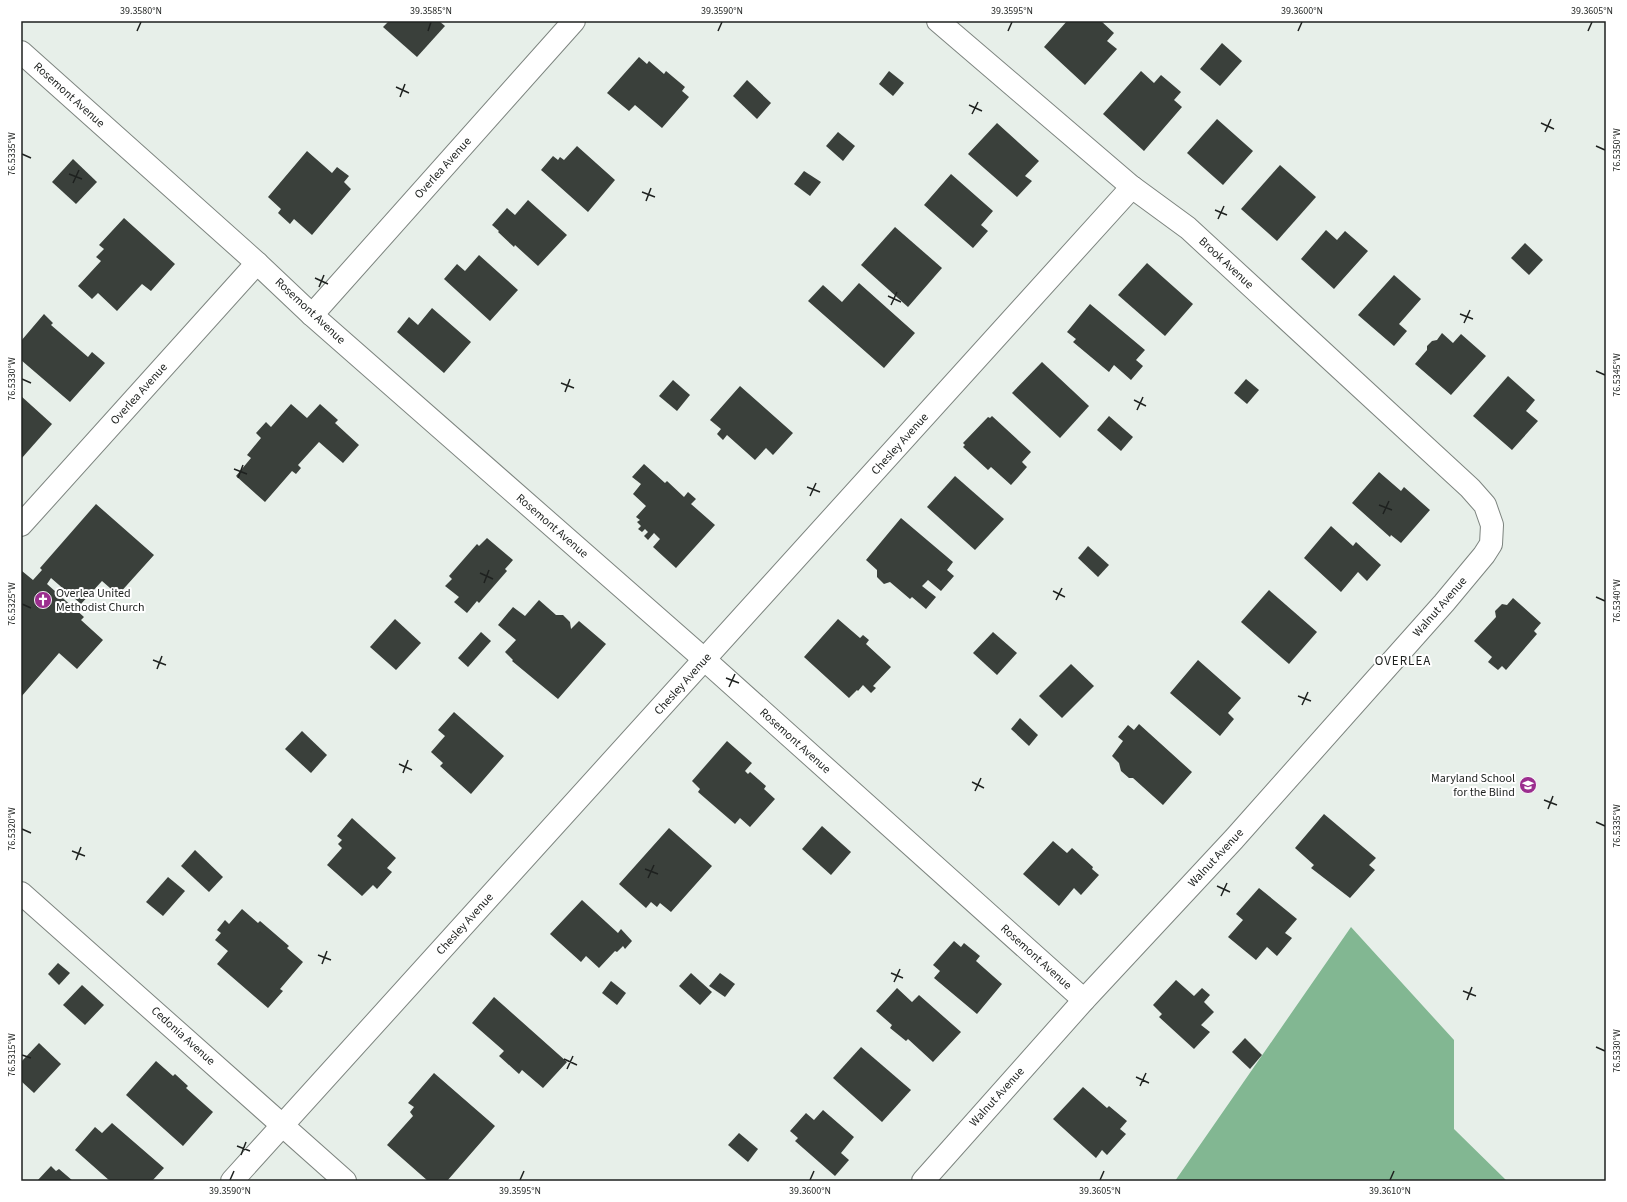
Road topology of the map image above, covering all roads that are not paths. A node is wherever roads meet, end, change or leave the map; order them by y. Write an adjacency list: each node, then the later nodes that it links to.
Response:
1 (574, 21): 6 (street, Overlea Avenue)
2 (938, 21): 4 (street, Brook Avenue)
3 (21, 52): 5 (street, Rosemont Avenue)
4 (1132, 187): 8 (street, Brook Avenue); 9 (street, Chesley Avenue)
5 (257, 263): 6 (street, Rosemont Avenue); 7 (street, Overlea Avenue)
6 (312, 315): 9 (street, Rosemont Avenue)
7 (21, 525)
8 (1492, 525): 11 (street, Walnut Avenue)
9 (705, 660): 11 (street, Rosemont Avenue); 12 (street, Chesley Avenue)
10 (21, 893): 12 (street, Cedonia Avenue)
11 (1084, 1000): 15 (street, Walnut Avenue)
12 (283, 1124): 13 (street, Chesley Avenue); 14 (street, Cedonia Avenue)
13 (232, 1181)
14 (345, 1181)
15 (923, 1181)

